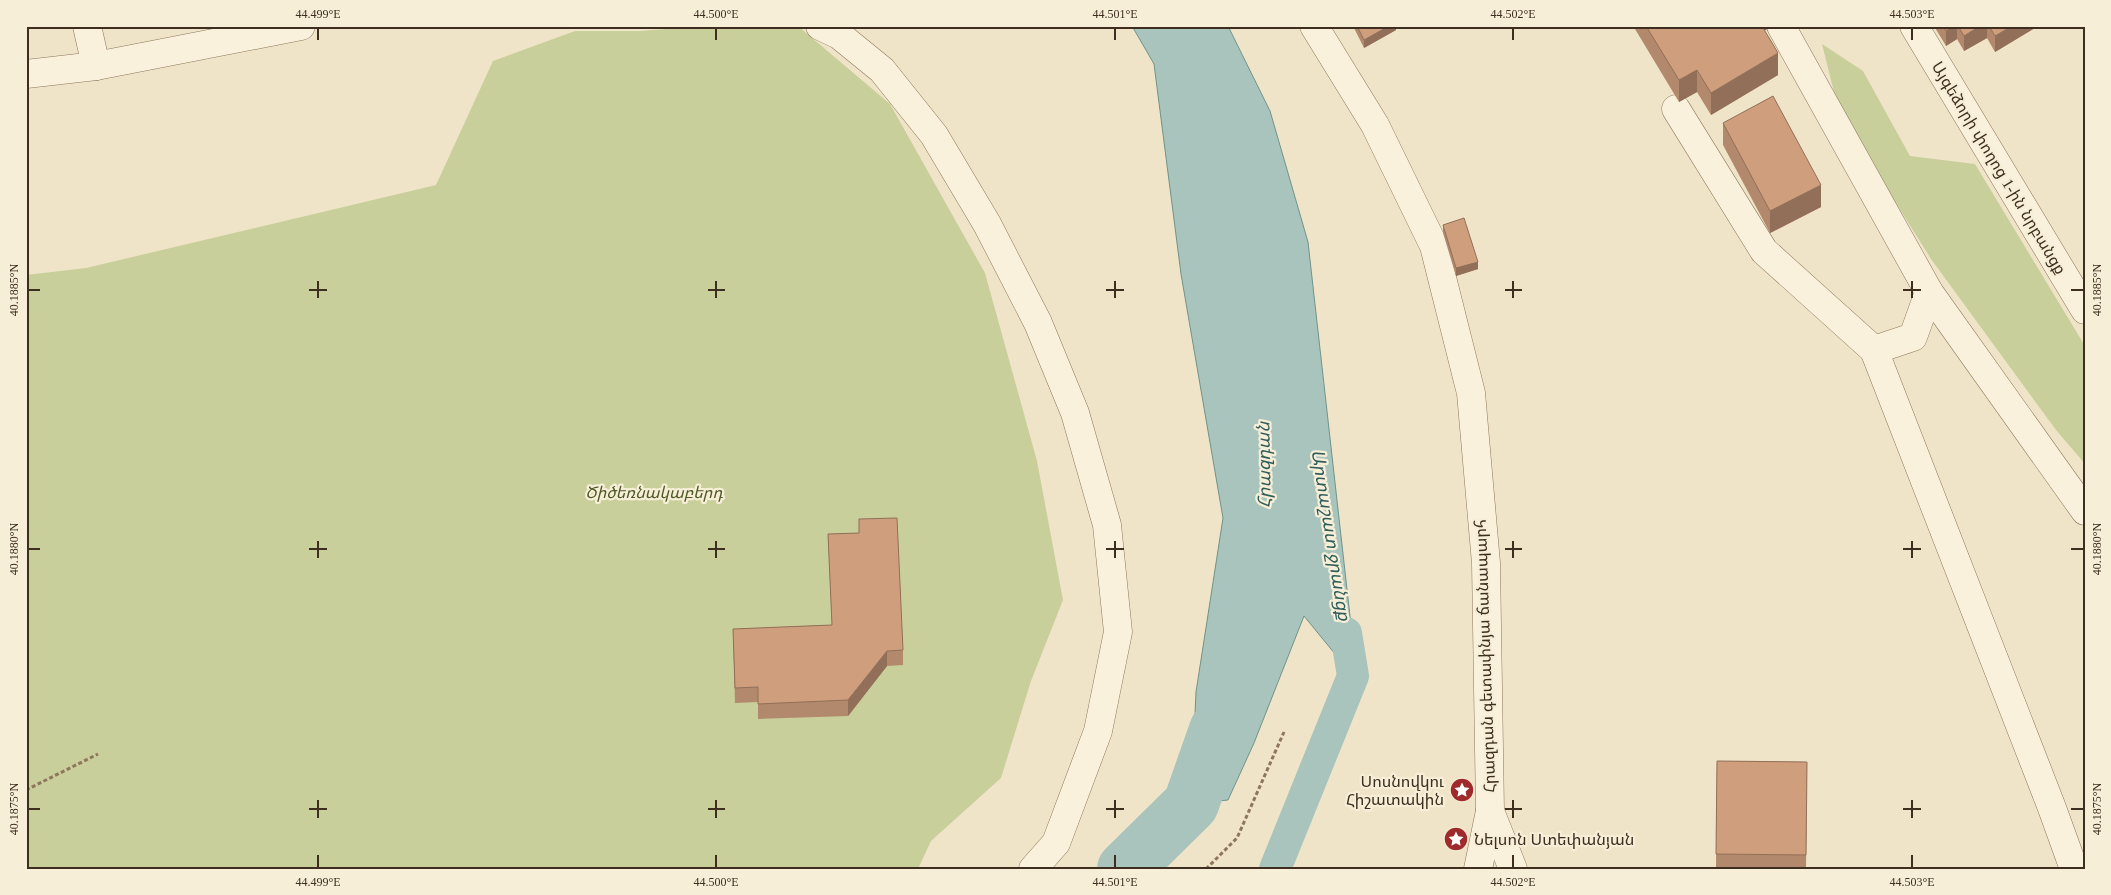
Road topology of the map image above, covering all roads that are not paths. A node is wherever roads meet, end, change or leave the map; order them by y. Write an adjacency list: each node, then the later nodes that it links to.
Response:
1 (301, 26): 7 (street)
2 (820, 26): 15 (street)
3 (1314, 26): 14 (street, Հրազդան գետափնյա ճանապարհ)
4 (1781, 26): 10 (street)
5 (1914, 26): 11 (street, Այգեձորի փողոց 1-ին նրբանցք)
6 (88, 28): 7 (street)
7 (96, 66): 8 (street)
8 (26, 74)
9 (1676, 109): 12 (street)
10 (1930, 292): 12 (street); 13 (street)
11 (2085, 310)
12 (1874, 350): 18 (street)
13 (2085, 511)
14 (1490, 811): 16 (street, Հրազդան գետափնյա ճանապարհ); 17 (street, Հրազդան գետափնյա ճանապարհ)
15 (1033, 869)
16 (1478, 869)
17 (1513, 869)
18 (2074, 869)

